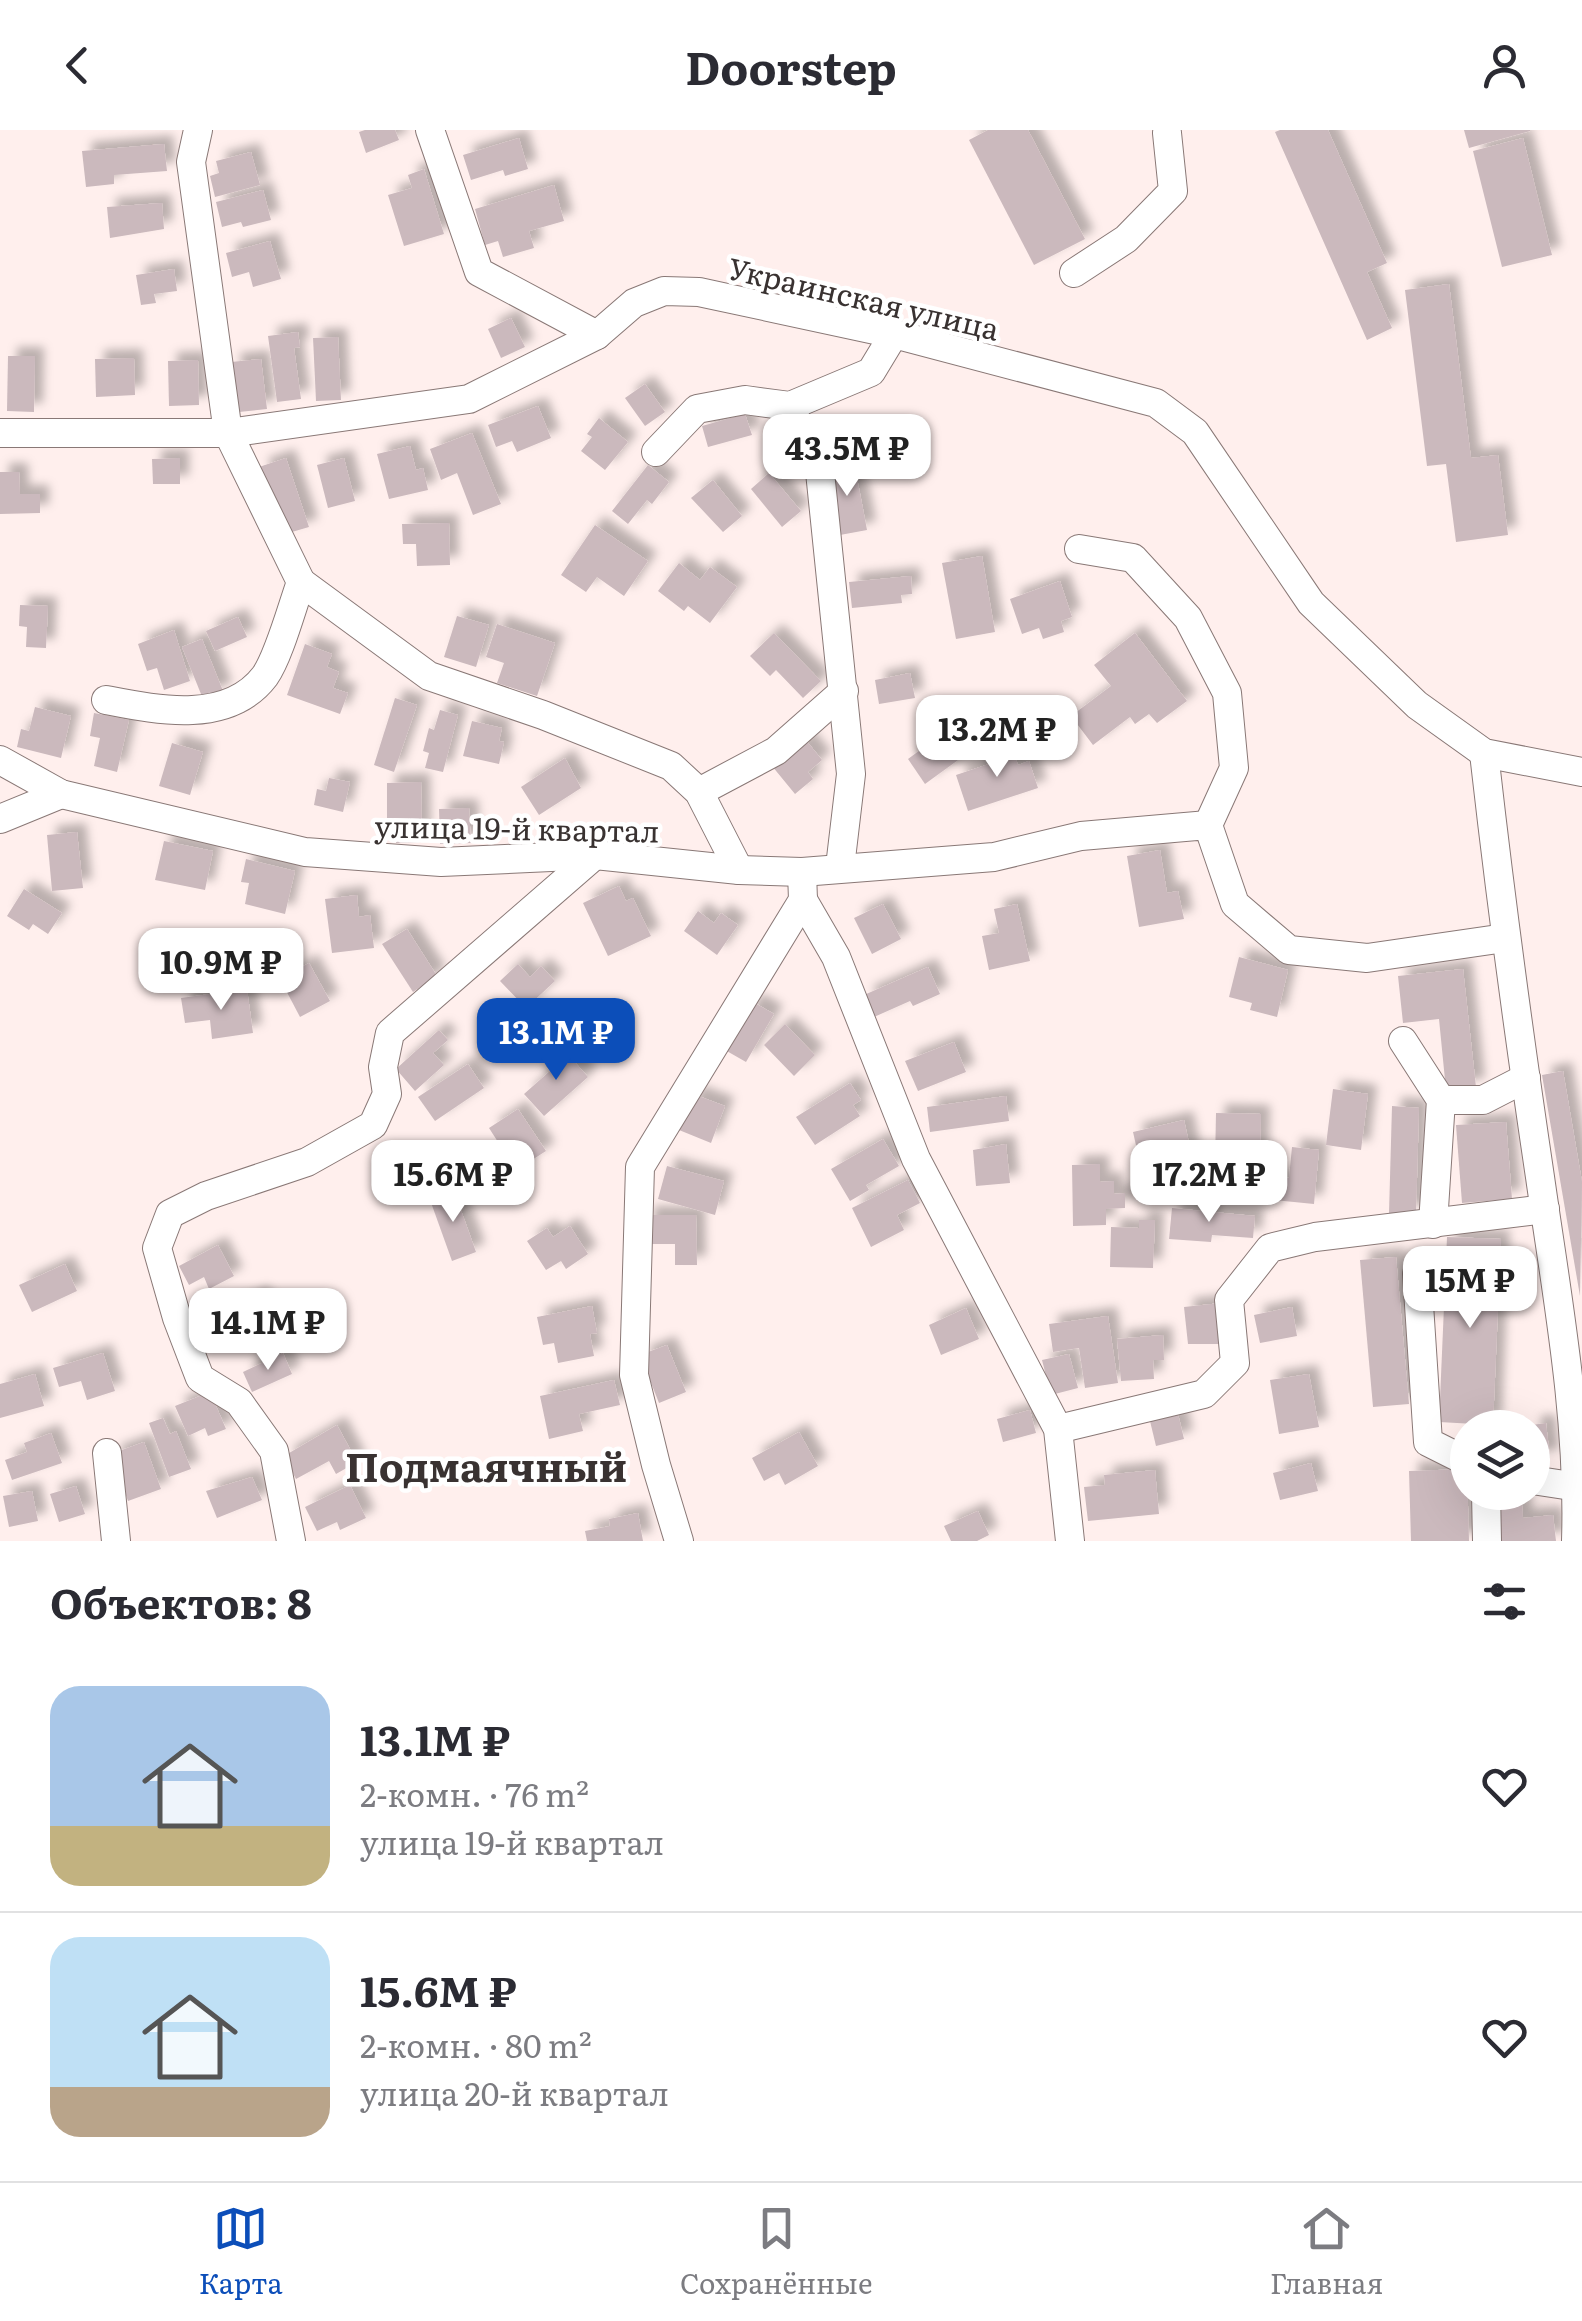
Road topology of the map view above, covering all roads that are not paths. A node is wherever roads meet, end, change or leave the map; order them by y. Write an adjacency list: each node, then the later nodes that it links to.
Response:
1 (198, 130): 9 (street)
2 (430, 130): 5 (street)
3 (1170, 131): 4 (street)
4 (1074, 273)
5 (597, 334): 6 (street, Украинская улица); 9 (street, Украинская улица)
6 (894, 334): 7 (street); 15 (street, Украинская улица)
7 (790, 406): 10 (street); 13 (street)
8 (0, 433): 9 (street, Украинская улица)
9 (228, 433): 12 (street)
10 (656, 452)
11 (1078, 549): 21 (street)
12 (301, 582): 14 (street); 18 (street, улица 19-й квартал)
13 (844, 691): 18 (street); 23 (street)
14 (106, 700)
15 (1484, 753): 17 (street, Украинская улица); 26 (street)
16 (0, 760): 19 (street, улица 19-й квартал)
17 (1582, 772)
18 (700, 792): 24 (street, улица 19-й квартал)
19 (61, 794): 20 (street); 22 (street, улица 19-й квартал)
20 (0, 819)
21 (1208, 825): 23 (street); 26 (street)
22 (595, 855): 24 (street, улица 19-й квартал); 40 (street)
23 (840, 867): 25 (street, улица 19-й квартал)
24 (739, 870): 25 (street, улица 19-й квартал)
25 (802, 886): 33 (street); 41 (street)
26 (1505, 938): 28 (street)
27 (1403, 1041): 29 (street)
28 (1526, 1078): 29 (street); 30 (street)
29 (1441, 1100): 31 (street)
30 (1545, 1209): 31 (street); 37 (street)
31 (1433, 1224): 33 (street)
32 (1417, 1274): 35 (street)
33 (1058, 1429): 42 (street)
34 (106, 1453): 39 (street)
35 (1450, 1453)
36 (1550, 1483): 37 (street)
37 (1578, 1487): 44 (street)
38 (1486, 1510): 43 (street)
39 (116, 1541)
40 (291, 1541)
41 (679, 1541)
42 (1070, 1541)
43 (1487, 1541)
44 (1576, 1541)

